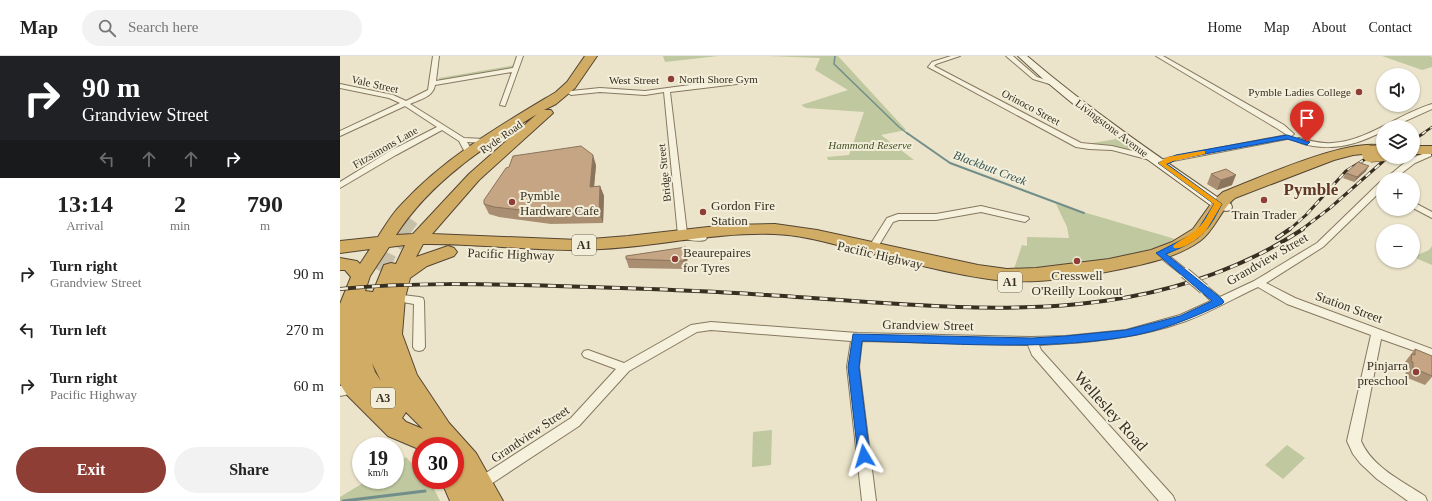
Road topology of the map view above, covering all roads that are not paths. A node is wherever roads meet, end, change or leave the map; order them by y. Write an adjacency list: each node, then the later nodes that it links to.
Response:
1 (436, 56): 11 (street)
2 (520, 56): 9 (street)
3 (591, 56): 17 (highway, Ryde Road)
4 (600, 56): 12 (highway, Ryde Road)
5 (957, 56): 28 (street, Orinoco Street)
6 (1009, 56): 13 (street)
7 (1022, 56): 13 (street, Livingstone Avenue)
8 (1159, 56): 25 (street)
9 (516, 69): 11 (street); 19 (street)
10 (745, 81): 16 (street, West Street)
11 (433, 83): 18 (street)
12 (581, 84): 15 (street, West Street); 17 (highway, Ryde Road)
13 (1053, 84): 28 (street, Livingstone Avenue)
14 (340, 86): 18 (street, Vale Street)
15 (600, 90): 16 (street, West Street); 17 (street, West Street)
16 (667, 90): 39 (street, Bridge Street)
17 (566, 95): 26 (highway); 35 (highway); 37 (highway, Ryde Road)
18 (405, 103): 22 (street, Vale Street); 24 (street)
19 (503, 105)
20 (1432, 106): 21 (street)
21 (1401, 120)
22 (442, 127): 26 (street, Vale Street); 31 (street, Fitzsimons Lane)
23 (1376, 132): 25 (street)
24 (340, 134)
25 (1288, 135): 28 (street)
26 (465, 146): 37 (highway)
27 (1376, 151): 33 (highway, Pacific Highway / A1)
28 (1158, 161): 33 (street, Livingstone Avenue)
29 (1408, 164): 30 (street)
30 (1398, 172)
31 (340, 186)
32 (1376, 192): 50 (street, Grandview Street)
33 (1222, 205): 47 (highway, Pacific Highway / A1)
34 (1420, 209): 36 (street)
35 (444, 210): 37 (highway); 42 (highway); 48 (highway)
36 (1432, 215)
37 (408, 217): 41 (highway); 48 (highway)
38 (1025, 219): 44 (street)
39 (683, 235): 40 (street); 42 (highway, Pacific Highway / A1); 44 (highway, Pacific Highway / A1)
40 (702, 238): 44 (highway, Pacific Highway / A1); 45 (highway, Pacific Highway / A1)
41 (340, 241)
42 (484, 241): 48 (highway, Pacific Highway / A1)
43 (340, 247): 48 (highway, Pacific Highway / A1)
44 (872, 251): 47 (highway, Pacific Highway / A1)
45 (448, 252): 48 (highway, Pacific Highway / A1); 48 (highway)
46 (340, 256): 48 (highway, Pacific Highway / A1)
47 (1165, 257): 52 (street, bridge)
48 (392, 260): 49 (highway); 51 (highway); 59 (highway); 63 (highway, A3)
49 (340, 264)
50 (1258, 283): 52 (street, Grandview Street); 53 (street, Station Street)
51 (395, 298): 56 (street); 64 (highway)
52 (1219, 302): 55 (street, Grandview Street)
53 (1377, 333): 57 (street, Station Street); 70 (street)
54 (857, 337): 55 (street, Grandview Street); 60 (street, Grandview Street); 68 (street)
55 (1032, 341): 69 (street, Wellesley Road)
56 (419, 347)
57 (1432, 353)
58 (588, 354): 60 (street)
59 (340, 358): 61 (highway)
60 (625, 368): 67 (street, Grandview Street)
61 (348, 390): 62 (highway)
62 (423, 437)
63 (428, 437)
64 (429, 437)
65 (464, 457): 67 (highway, A3)
66 (464, 486): 67 (highway)
67 (478, 495)
68 (869, 501)
69 (1168, 501)
70 (1420, 501)

